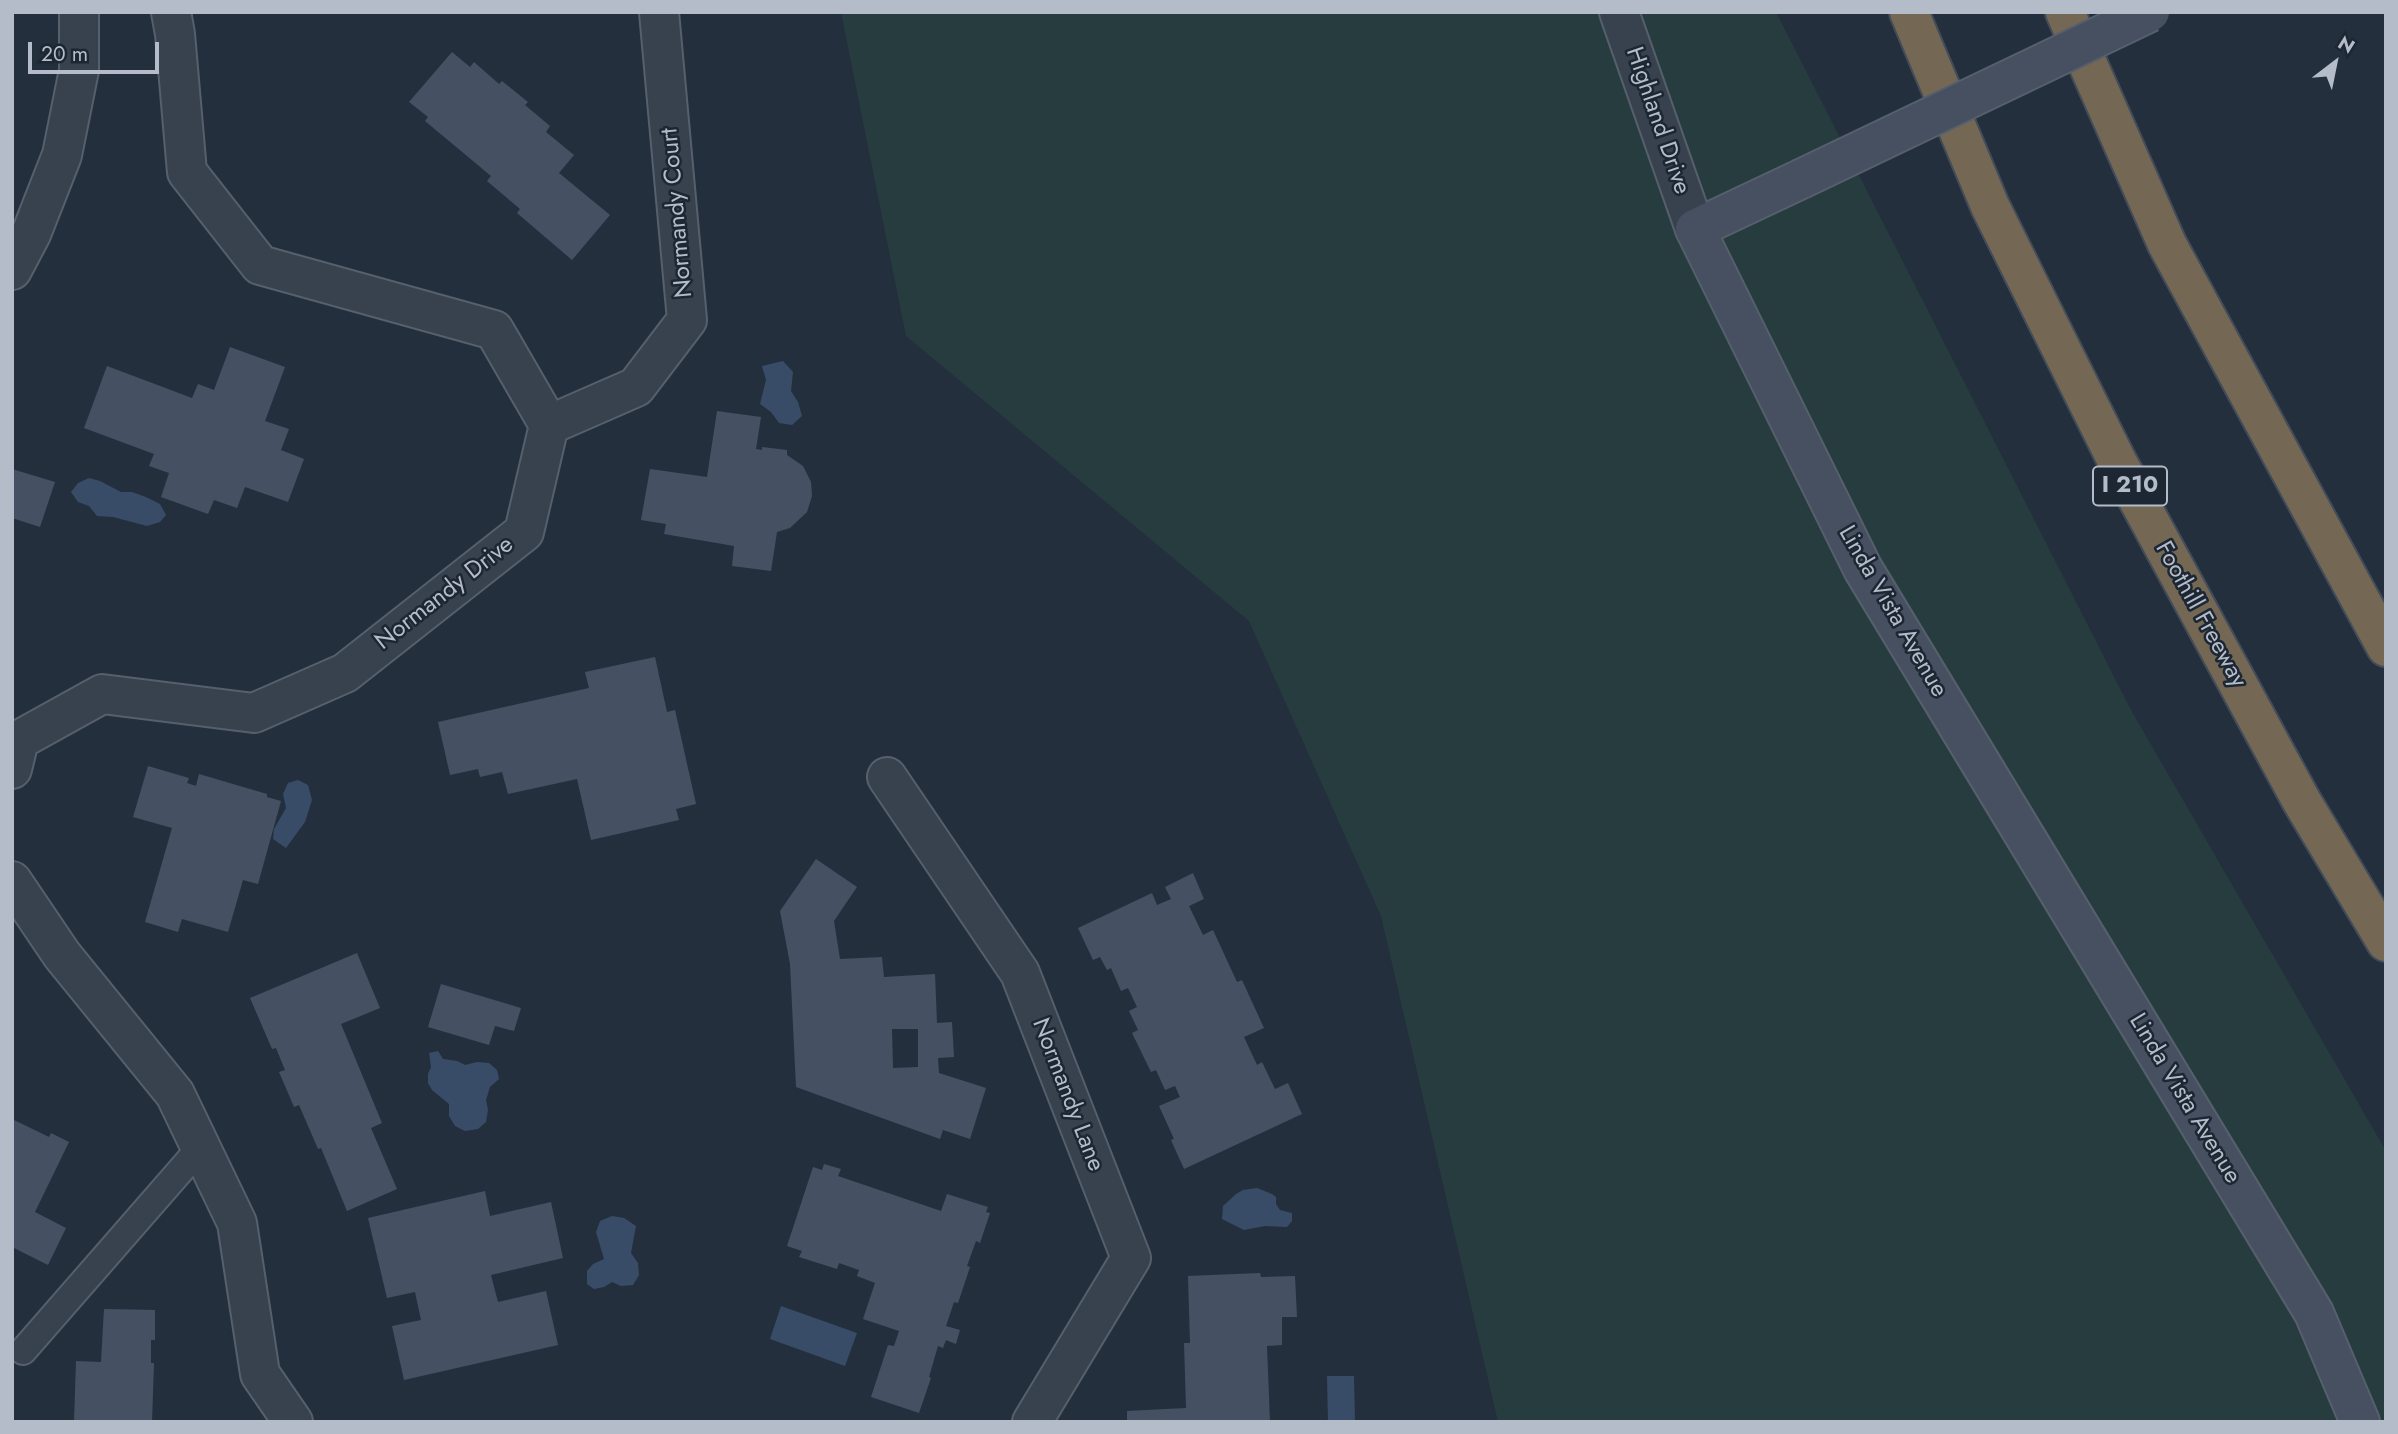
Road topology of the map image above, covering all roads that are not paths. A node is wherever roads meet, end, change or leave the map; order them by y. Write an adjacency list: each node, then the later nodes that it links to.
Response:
1 (79, 12): 9 (street)
2 (171, 12): 10 (street)
3 (659, 12): 10 (street, Normandy Court)
4 (1619, 12): 8 (street, Highland Drive)
5 (1909, 12): 15 (highway, Foothill Freeway / I 210)
6 (2065, 12): 11 (highway)
7 (2150, 12): 8 (main road, bridge)
8 (1695, 229): 20 (main road, Linda Vista Avenue)
9 (12, 270)
10 (549, 425): 12 (street, Normandy Drive)
11 (2386, 647)
12 (12, 769)
13 (887, 777): 19 (street, Normandy Lane)
14 (12, 881): 16 (street)
15 (2386, 942)
16 (201, 1147): 17 (lane); 18 (street)
17 (23, 1351)
18 (293, 1422)
19 (1032, 1422)
20 (2360, 1422)

